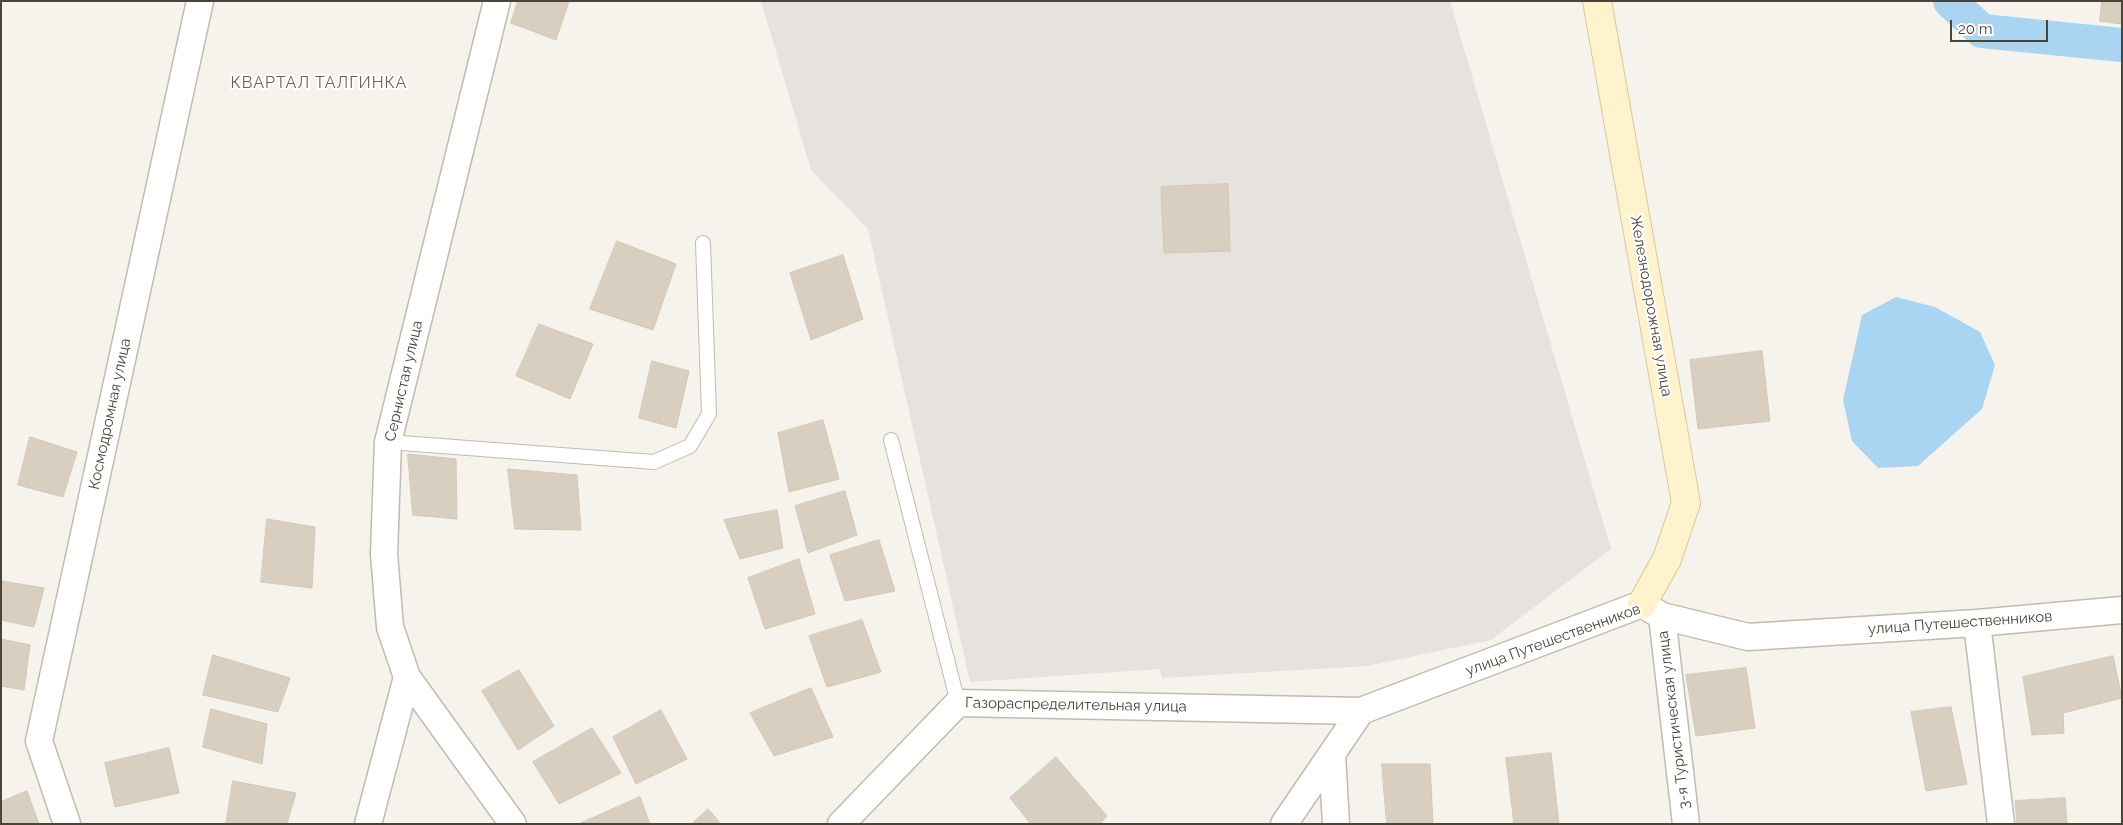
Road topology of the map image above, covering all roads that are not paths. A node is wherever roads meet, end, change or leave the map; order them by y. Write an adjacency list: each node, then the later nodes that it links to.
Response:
1 (200, 1): 14 (street, Космодромная улица)
2 (498, 1): 6 (street, Сернистая улица)
3 (1597, 1): 7 (street, Железнодорожная улица)
4 (703, 243): 6 (lane)
5 (891, 440): 11 (lane)
6 (388, 442): 10 (street, Сернистая улица)
7 (1652, 610): 9 (street, улица Путешественников); 12 (street, улица Путешественников); 20 (street, 3-я Туристическая улица)
8 (2122, 610): 9 (street, улица Путешественников)
9 (1977, 623): 21 (street)
10 (407, 677): 15 (street); 16 (street, Сернистая улица)
11 (958, 703): 12 (street, Газораспределительная улица); 17 (street, Газораспределительная улица)
12 (1361, 711): 13 (street)
13 (1332, 754): 18 (street); 19 (street)
14 (68, 824)
15 (368, 824)
16 (513, 824)
17 (841, 824)
18 (1284, 824)
19 (1336, 824)
20 (1686, 824)
21 (2001, 824)

